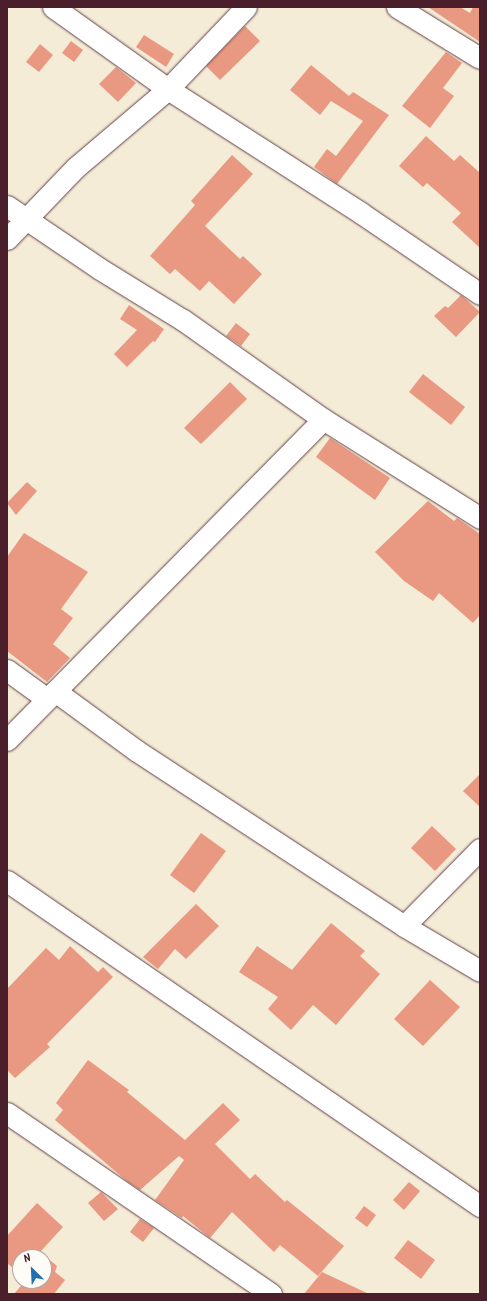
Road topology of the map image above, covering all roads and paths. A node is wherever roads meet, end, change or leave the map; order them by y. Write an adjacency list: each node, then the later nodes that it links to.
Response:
1 (53, 7): 5 (street)
2 (246, 7): 5 (street)
3 (396, 7): 4 (street)
4 (480, 58)
5 (168, 89): 7 (street); 9 (street)
6 (7, 206): 7 (street)
7 (25, 219): 8 (street); 10 (street)
8 (7, 239)
9 (480, 294)
10 (323, 419): 11 (street); 13 (street)
11 (480, 518)
12 (7, 670): 13 (street)
13 (51, 695): 14 (street); 17 (street)
14 (7, 740)
15 (480, 849): 17 (street)
16 (7, 881): 20 (street)
17 (404, 926): 18 (street)
18 (480, 971)
19 (7, 1113): 21 (street)
20 (480, 1206)
21 (271, 1294)

